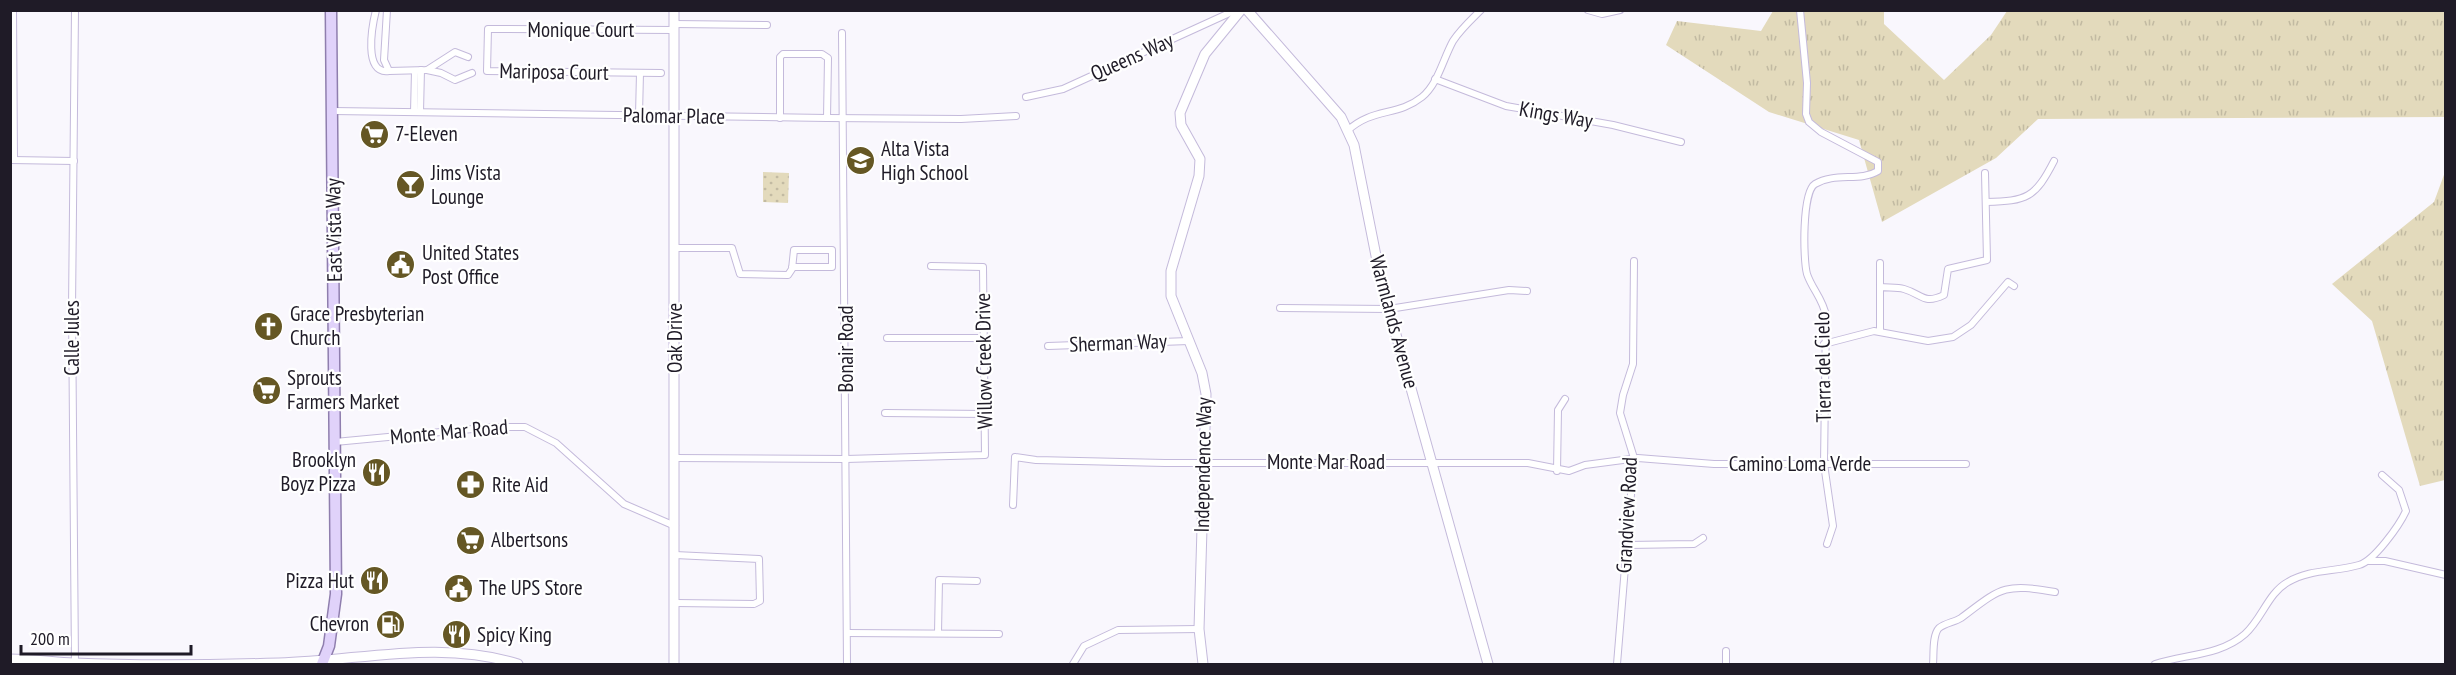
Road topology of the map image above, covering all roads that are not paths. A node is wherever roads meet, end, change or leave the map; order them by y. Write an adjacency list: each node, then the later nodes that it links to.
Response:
1 (13, 10): 35 (street)
2 (75, 10): 36 (street, Calle Jules)
3 (331, 10): 25 (main road, East Vista Way)
4 (376, 10): 19 (street)
5 (387, 10): 19 (street)
6 (674, 10): 14 (street, Oak Drive)
7 (1239, 10): 24 (street, Queens Way); 53 (street, Independence Way)
8 (1247, 10): 33 (street, Warmlands Avenue)
9 (1481, 10): 23 (street)
10 (1588, 10): 11 (street)
11 (1620, 10)
12 (1800, 10): 54 (street, Tierra del Cielo)
13 (767, 25): 14 (street, Monique Court)
14 (674, 27): 15 (street, Monique Court); 28 (street, Oak Drive)
15 (488, 29): 21 (street, Mariposa Court)
16 (842, 33): 32 (street, Bonair Road)
17 (468, 57): 18 (street, Mariposa Court)
18 (421, 70): 19 (street); 20 (street); 26 (street)
19 (389, 71)
20 (472, 73)
21 (640, 73): 22 (street, Mariposa Court); 27 (street)
22 (662, 73)
23 (1435, 79): 33 (street); 34 (street, Kings Way)
24 (1026, 97)
25 (333, 111): 26 (street, Palomar Place); 59 (main road, East Vista Way)
26 (417, 112): 27 (street, Palomar Place)
27 (639, 115): 28 (street, Palomar Place)
28 (674, 115): 30 (street, Palomar Place); 40 (street, Oak Drive)
29 (1016, 116): 32 (street, Palomar Place)
30 (780, 118): 31 (street, Palomar Place); 31 (street)
31 (827, 118): 32 (street, Palomar Place)
32 (843, 118): 62 (street, Bonair Road)
33 (1347, 131): 49 (street, Warmlands Avenue)
34 (1681, 142)
35 (12, 160): 36 (street)
36 (74, 161): 88 (street, Calle Jules)
37 (2054, 161): 39 (street)
38 (1985, 173): 39 (street)
39 (1986, 202): 46 (street)
40 (674, 248): 44 (street); 60 (street, Oak Drive)
41 (1634, 261): 61 (street, Grandview Road)
42 (1880, 263): 46 (street)
43 (931, 266): 52 (street, Willow Creek Drive)
44 (792, 267): 44 (street)
45 (2014, 286): 50 (street)
46 (1880, 287): 50 (street)
47 (1527, 291): 49 (street)
48 (1280, 308): 49 (street)
49 (1389, 309): 64 (street, Warmlands Avenue)
50 (1880, 331): 54 (street)
51 (887, 338): 52 (street)
52 (984, 339): 58 (street, Willow Creek Drive)
53 (1189, 341): 55 (street, Sherman Way); 63 (street, Independence Way)
54 (1824, 344): 65 (street, Tierra del Cielo)
55 (1047, 346)
56 (1565, 399): 67 (street)
57 (885, 413): 58 (street)
58 (985, 414): 62 (street, Willow Creek Drive)
59 (335, 442): 70 (street, Monte Mar Road); 86 (main road, East Vista Way)
60 (675, 458): 62 (street); 70 (street, Oak Drive)
61 (1634, 458): 65 (street, Camino Loma Verde); 67 (street, Monte Mar Road); 73 (street, Grandview Road)
62 (846, 459): 81 (street, Bonair Road)
63 (1204, 462): 64 (street, Monte Mar Road); 69 (street, Monte Mar Road); 80 (street, Independence Way)
64 (1432, 462): 67 (street, Monte Mar Road); 94 (street, Warmlands Avenue)
65 (1824, 464): 66 (street, Camino Loma Verde); 72 (street, Tierra del Cielo)
66 (1966, 464)
67 (1557, 471)
68 (2382, 475): 75 (street)
69 (1013, 505)
70 (675, 526): 74 (street, Oak Drive)
71 (1703, 538): 73 (street)
72 (1827, 544)
73 (1628, 546): 95 (street, Grandview Road)
74 (675, 555): 79 (street, Oak Drive); 79 (street)
75 (2369, 561): 76 (street); 98 (street)
76 (2445, 575)
77 (977, 581): 82 (street)
78 (2055, 592): 97 (street)
79 (676, 603): 90 (street, Oak Drive)
80 (1198, 629): 92 (street); 93 (street, Independence Way)
81 (848, 633): 82 (street); 91 (street, Bonair Road)
82 (938, 633): 83 (street)
83 (999, 634)
84 (1726, 651): 96 (street)
85 (10, 659): 88 (street)
86 (323, 663): 88 (street); 89 (street)
87 (59, 664): 88 (street)
88 (75, 664)
89 (519, 664)
90 (674, 664)
91 (847, 664)
92 (1072, 664)
93 (1203, 664)
94 (1488, 664)
95 (1617, 664)
96 (1726, 664)
97 (1933, 664)
98 (2155, 664)

